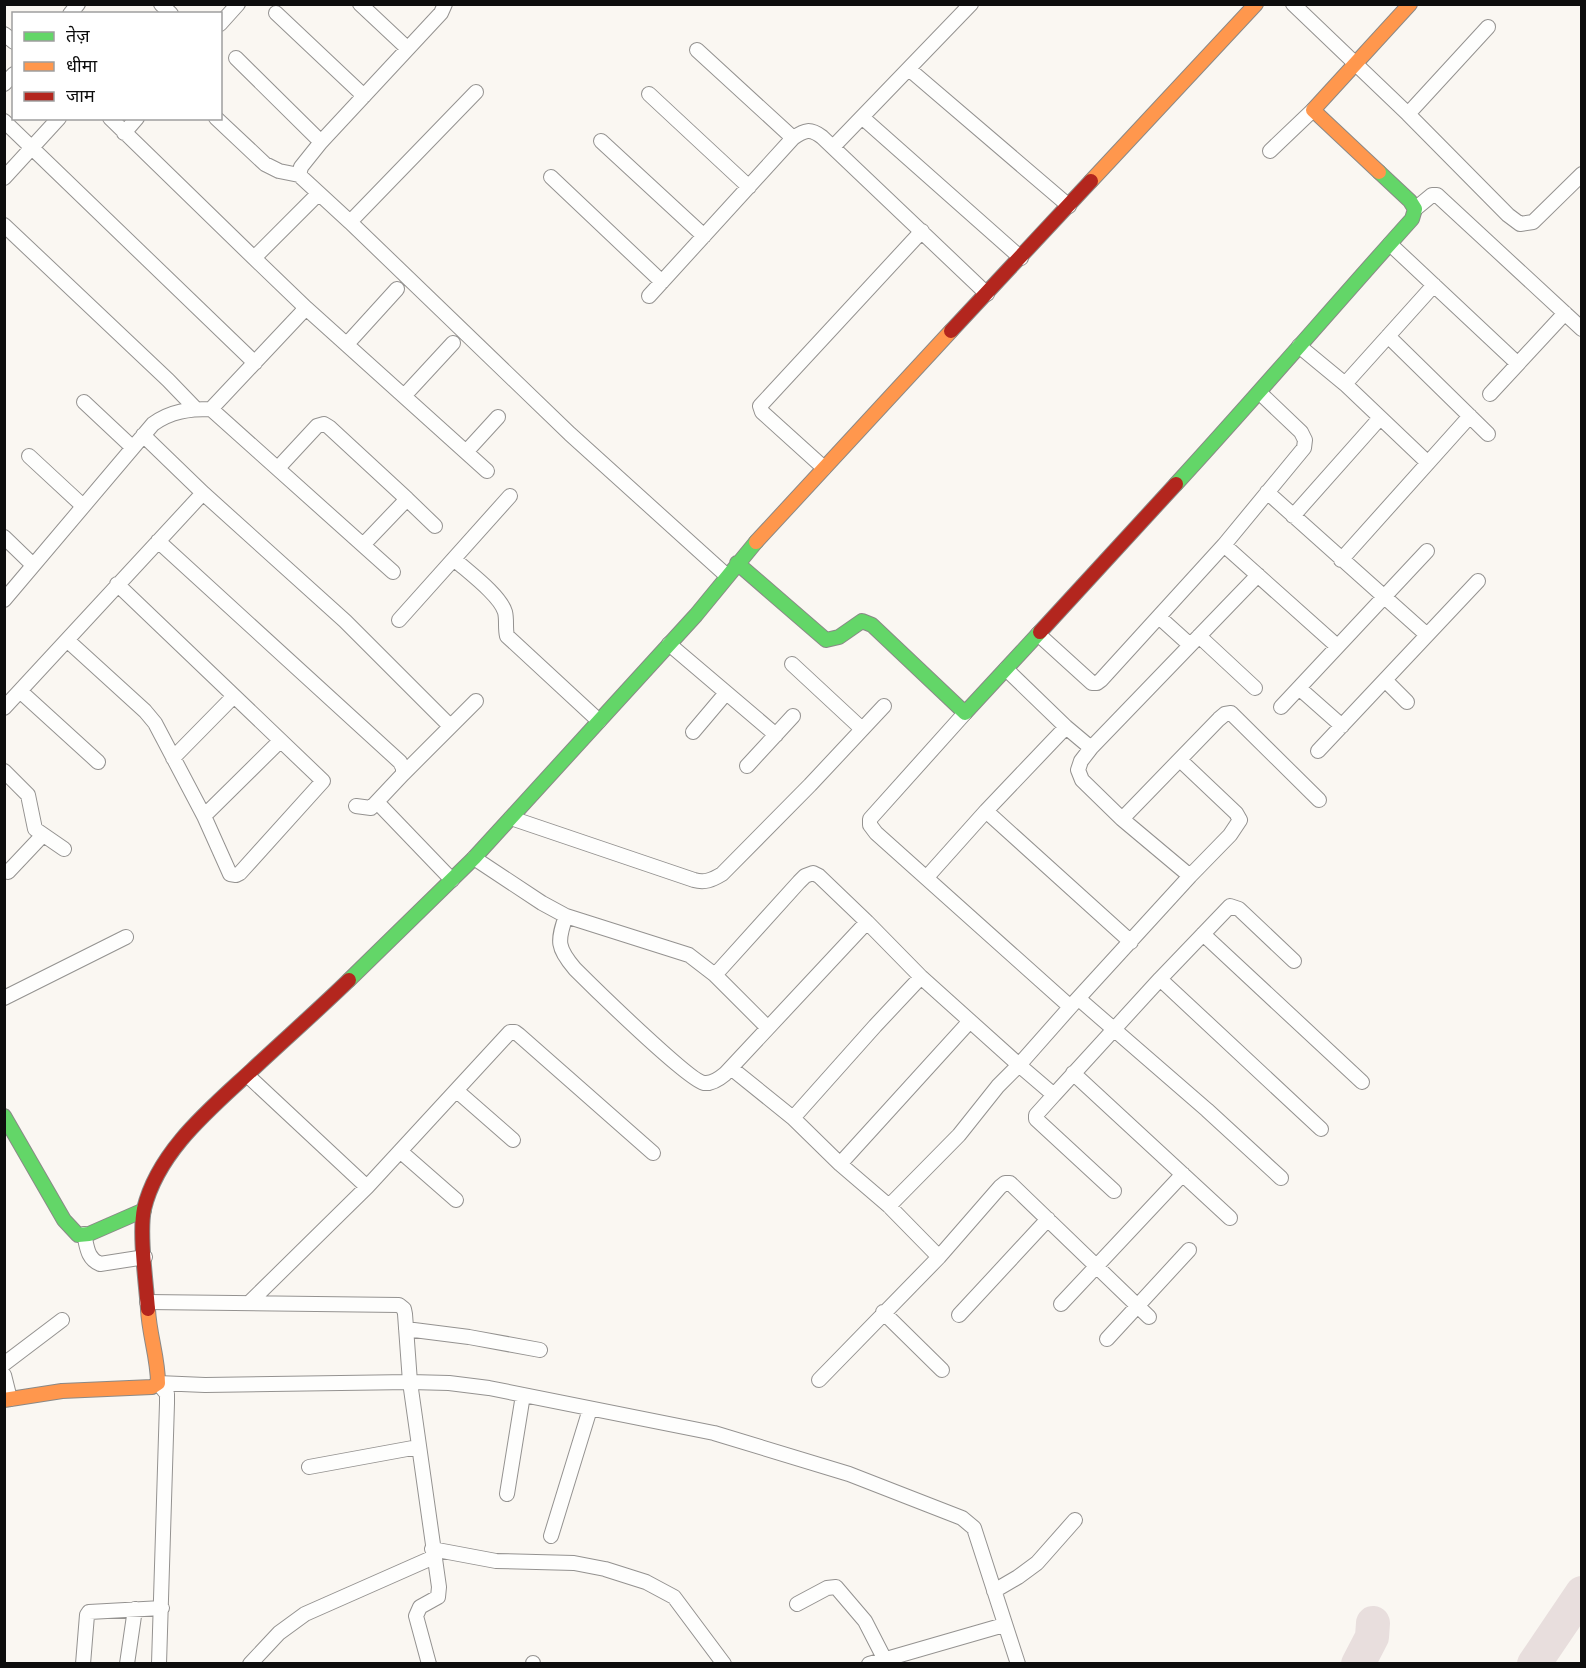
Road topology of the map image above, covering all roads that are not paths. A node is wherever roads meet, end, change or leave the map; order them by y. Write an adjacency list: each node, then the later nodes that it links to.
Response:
1 (238, 4): 9 (street)
2 (360, 4): 11 (street)
3 (971, 4): 15 (street)
4 (1256, 4): 40 (street)
5 (1293, 4): 14 (street)
6 (1410, 4): 14 (street)
7 (443, 7): 11 (street)
8 (276, 13): 18 (street)
9 (222, 22)
10 (1488, 27): 20 (street)
11 (407, 48): 18 (street)
12 (697, 50): 28 (street)
13 (236, 58): 30 (street)
14 (1354, 64): 19 (street); 20 (street)
15 (910, 70): 21 (street); 40 (street)
16 (476, 92): 42 (street)
17 (649, 94): 38 (street)
18 (364, 96): 30 (street)
19 (1313, 110): 33 (street); 41 (street)
20 (1408, 114): 34 (street)
21 (863, 118): 32 (street); 48 (street)
22 (57, 120): 31 (street)
23 (112, 120): 27 (street)
24 (135, 120): 27 (street)
25 (218, 120): 35 (street)
26 (4, 121): 31 (street)
27 (124, 133): 47 (street)
28 (793, 138): 32 (street); 38 (street)
29 (601, 141): 45 (street)
30 (321, 142): 35 (street)
31 (33, 147): 37 (street); 61 (street)
32 (833, 147): 44 (street)
33 (1270, 151)
34 (1581, 174)
35 (299, 175): 39 (street)
36 (551, 177): 49 (street)
37 (4, 178)
38 (749, 187): 45 (street)
39 (318, 194): 42 (street); 47 (street)
40 (1069, 206): 48 (street)
41 (1415, 209): 46 (street); 55 (street)
42 (350, 222): 100 (street)
43 (4, 225): 68 (street)
44 (922, 231): 52 (street); 80 (street)
45 (704, 236): 49 (street)
46 (1390, 244): 50 (street); 60 (street)
47 (254, 258): 54 (street)
48 (1021, 258): 52 (street)
49 (662, 282): 53 (street)
50 (1434, 285): 57 (street); 62 (street)
51 (397, 289): 59 (street)
52 (987, 294): 80 (street)
53 (649, 296)
54 (306, 308): 59 (street); 61 (street)
55 (1565, 313): 56 (street); 62 (street)
56 (1581, 329)
57 (1388, 336): 63 (street); 70 (street)
58 (453, 343): 66 (street)
59 (346, 344): 66 (street)
60 (1299, 346): 63 (street); 64 (street)
61 (255, 363): 69 (street)
62 (1518, 364): 65 (street)
63 (1345, 384): 72 (street)
64 (1260, 393): 82 (street); 107 (street)
65 (1490, 394)
66 (404, 396): 76 (street)
67 (84, 402): 75 (street)
68 (196, 409): 69 (street); 74 (street)
69 (211, 409): 79 (street)
70 (1470, 416): 73 (street); 78 (street)
71 (498, 417): 76 (street)
72 (1380, 418): 78 (street); 87 (street)
73 (1488, 434)
74 (143, 435): 75 (street); 83 (street)
75 (132, 447): 86 (street)
76 (466, 452): 81 (street)
77 (29, 456): 86 (street)
78 (1428, 463): 95 (street)
79 (278, 468): 85 (street); 92 (street)
80 (824, 468): 96 (street)
81 (488, 471)
82 (1267, 492): 87 (street); 91 (street)
83 (203, 493): 90 (street); 129 (street)
84 (510, 496): 94 (street)
85 (407, 499): 88 (street); 92 (street)
86 (83, 506): 97 (street)
87 (1293, 516): 95 (street)
88 (435, 526)
89 (4, 537): 97 (street)
90 (158, 541): 102 (street); 143 (street)
91 (1224, 544): 99 (street); 105 (street)
92 (363, 545): 98 (street)
93 (1427, 551): 103 (street)
94 (454, 560): 106 (street); 128 (street)
95 (1341, 560): 103 (street)
96 (736, 563): 100 (street); 126 (street)
97 (33, 565): 104 (street)
98 (393, 572)
99 (1258, 575): 110 (street); 112 (street)
100 (726, 576): 111 (street)
101 (1478, 581): 108 (street)
102 (117, 584): 109 (street); 120 (street)
103 (1383, 596): 108 (street); 112 (street)
104 (4, 600)
105 (1159, 617): 107 (street); 110 (street)
106 (399, 620)
107 (1038, 634): 114 (street)
108 (1427, 635): 115 (street)
109 (67, 640): 118 (street); 138 (street)
110 (1194, 641): 116 (street); 136 (street)
111 (669, 644): 119 (street); 128 (street)
112 (1337, 646): 117 (street)
113 (792, 664): 132 (street)
114 (1006, 669): 126 (street); 131 (street)
115 (1385, 680): 122 (street); 130 (street)
116 (1256, 688)
117 (1299, 688): 124 (street); 130 (street)
118 (20, 691): 125 (street); 140 (street)
119 (726, 693): 133 (street); 134 (street)
120 (234, 696): 135 (street); 138 (street)
121 (476, 701): 129 (street)
122 (1407, 702)
123 (884, 706): 132 (street)
124 (1281, 707)
125 (4, 708)
126 (965, 713): 156 (street)
127 (794, 716): 134 (street)
128 (599, 721): 149 (street)
129 (450, 726): 143 (street)
130 (1342, 726): 137 (street)
131 (1066, 727): 136 (street); 147 (street)
132 (862, 729): 149 (street)
133 (693, 732)
134 (776, 735): 141 (street)
135 (280, 741): 148 (street); 148 (street)
136 (1091, 748): 150 (street)
137 (1318, 751)
138 (174, 758): 148 (street)
139 (1180, 760): 144 (street); 150 (street); 155 (street)
140 (98, 762)
141 (747, 766)
142 (4, 771): 151 (street)
143 (403, 774): 145 (street)
144 (1319, 800)
145 (377, 802): 146 (street); 157 (street)
146 (356, 806)
147 (986, 811): 156 (street); 162 (street)
148 (204, 816)
149 (511, 818): 153 (street)
150 (1122, 819): 155 (street)
151 (42, 836): 152 (street); 154 (street)
152 (64, 849)
153 (474, 858): 157 (street); 158 (street)
154 (8, 872)
155 (1190, 876): 162 (street)
156 (927, 877): 168 (street)
157 (452, 879): 175 (street)
158 (566, 916): 164 (street); 173 (street)
159 (867, 922): 164 (street); 165 (street); 170 (street)
160 (1203, 934): 163 (street); 166 (street); 176 (street)
161 (126, 937): 167 (street)
162 (1131, 942): 168 (street)
163 (1294, 961)
164 (715, 975): 170 (street)
165 (921, 977): 169 (street); 180 (street)
166 (1160, 979): 171 (street); 181 (street)
167 (4, 998)
168 (1076, 1002): 171 (street); 172 (street)
169 (970, 1021): 172 (street); 185 (street)
170 (767, 1027): 173 (street)
171 (1113, 1029): 174 (street); 187 (street)
172 (1019, 1065): 178 (street); 191 (street)
173 (731, 1068): 180 (street)
174 (1073, 1073): 178 (street); 186 (street)
175 (247, 1075): 188 (street); 192 (street)
176 (1362, 1082)
177 (457, 1091): 182 (street); 183 (street); 184 (street)
178 (1054, 1095): 189 (street)
179 (4, 1116): 195 (street)
180 (793, 1118): 185 (street)
181 (1321, 1129)
182 (513, 1140)
183 (400, 1151): 188 (street); 190 (street)
184 (653, 1153)
185 (840, 1164): 191 (street)
186 (1183, 1174): 193 (street); 199 (street)
187 (1281, 1178)
188 (366, 1187): 201 (street)
189 (1114, 1191)
190 (456, 1200)
191 (889, 1206): 198 (street)
192 (144, 1210): 195 (street); 197 (street)
193 (1230, 1218)
194 (1048, 1219): 198 (street); 199 (street); 205 (street)
195 (84, 1234): 197 (street)
196 (1189, 1250): 203 (street)
197 (145, 1257): 200 (street)
198 (939, 1257): 204 (street)
199 (1096, 1266): 202 (street); 203 (street)
200 (147, 1302): 201 (street); 216 (street)
201 (250, 1302): 208 (street)
202 (1061, 1304)
203 (1137, 1305): 206 (street); 209 (street)
204 (883, 1312): 212 (street); 214 (street)
205 (959, 1315)
206 (1149, 1317)
207 (62, 1320): 211 (street)
208 (406, 1329): 210 (street); 215 (street)
209 (1107, 1339)
210 (540, 1350)
211 (4, 1364)
212 (942, 1370)
213 (4, 1375): 218 (street)
214 (819, 1380)
215 (410, 1382): 216 (street); 217 (street); 220 (street)
216 (158, 1383): 218 (street); 228 (street)
217 (523, 1395): 219 (street); 222 (street)
218 (7, 1399)
219 (590, 1409): 224 (street); 226 (street)
220 (418, 1448): 221 (street); 225 (street)
221 (309, 1467)
222 (507, 1494)
223 (1075, 1520): 226 (street)
224 (551, 1536)
225 (433, 1553): 235 (street); 236 (street); 237 (street)
226 (994, 1591): 230 (street)
227 (797, 1604): 231 (street)
228 (162, 1608): 229 (street); 232 (street)
229 (135, 1609): 233 (street); 234 (street)
230 (1004, 1625): 231 (street); 239 (street)
231 (884, 1658): 238 (street)
232 (162, 1662)
233 (83, 1664)
234 (127, 1664)
235 (250, 1664)
236 (429, 1664)
237 (724, 1664)
238 (869, 1664)
239 (1018, 1664)

